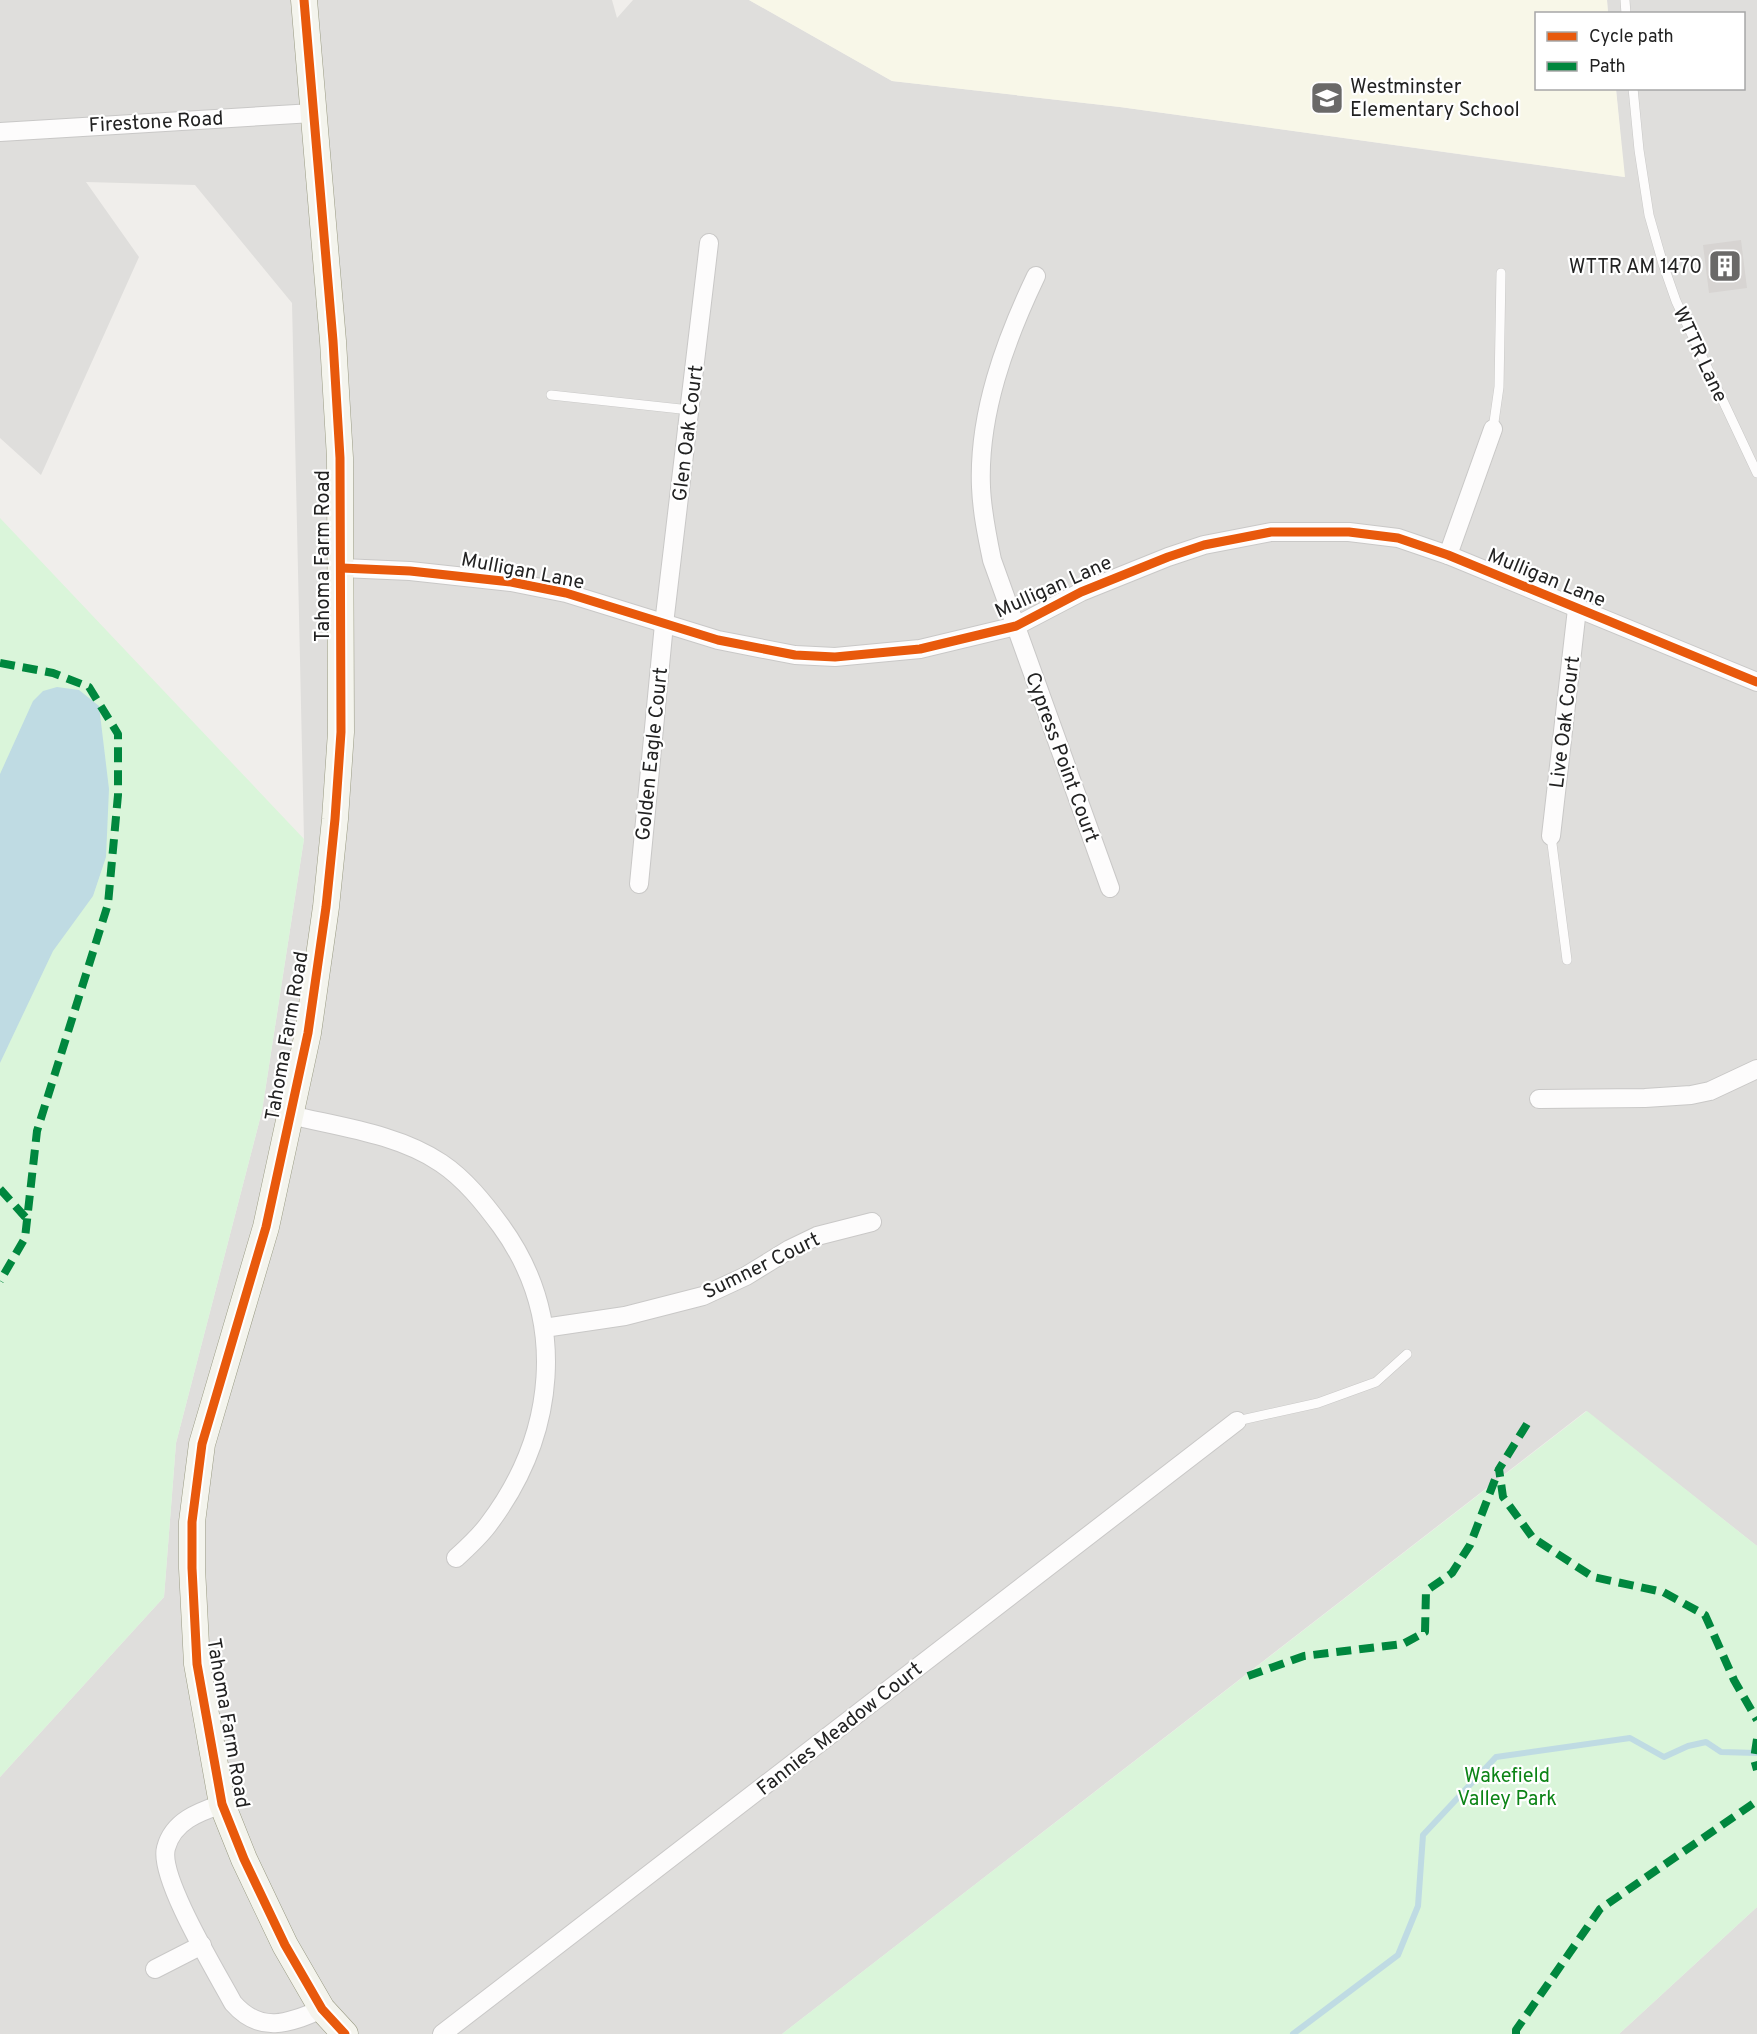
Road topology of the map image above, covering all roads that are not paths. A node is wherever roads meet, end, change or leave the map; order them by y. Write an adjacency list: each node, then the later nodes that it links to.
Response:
1 (304, 0): 3 (street, Tahoma Farm Road)
2 (1634, 90): 11 (lane, WTTR Lane)
3 (313, 112): 4 (street, Firestone Road); 13 (street, Tahoma Farm Road)
4 (0, 132)
5 (709, 243): 9 (street, Glen Oak Court)
6 (1501, 273): 10 (lane)
7 (1036, 276): 16 (street, Cypress Point Court)
8 (551, 395): 9 (lane)
9 (690, 410): 15 (street, Glen Oak Court)
10 (1494, 429): 12 (street)
11 (1757, 473)
12 (1448, 555): 14 (street, Mulligan Lane); 16 (street, Mulligan Lane)
13 (342, 568): 15 (street, Mulligan Lane); 24 (street, Tahoma Farm Road)
14 (1578, 609): 17 (street, Mulligan Lane); 18 (street, Live Oak Court)
15 (664, 624): 16 (street, Mulligan Lane); 19 (street, Golden Eagle Court)
16 (1016, 626): 20 (street, Cypress Point Court)
17 (1757, 682)
18 (1551, 836): 21 (lane)
19 (639, 884)
20 (1110, 888)
21 (1567, 960)
22 (1757, 1069): 23 (street)
23 (1539, 1099)
24 (290, 1115): 26 (street); 30 (street, Tahoma Farm Road)
25 (872, 1222): 26 (street, Sumner Court)
26 (544, 1328): 29 (street)
27 (1407, 1354): 28 (lane)
28 (1237, 1421): 35 (street, Fannies Meadow Court)
29 (456, 1558)
30 (222, 1804): 31 (street); 33 (street, Tahoma Farm Road)
31 (202, 1945): 32 (street); 33 (street)
32 (155, 1969)
33 (322, 2009): 34 (street, Tahoma Farm Road)
34 (345, 2034)
35 (442, 2034)

